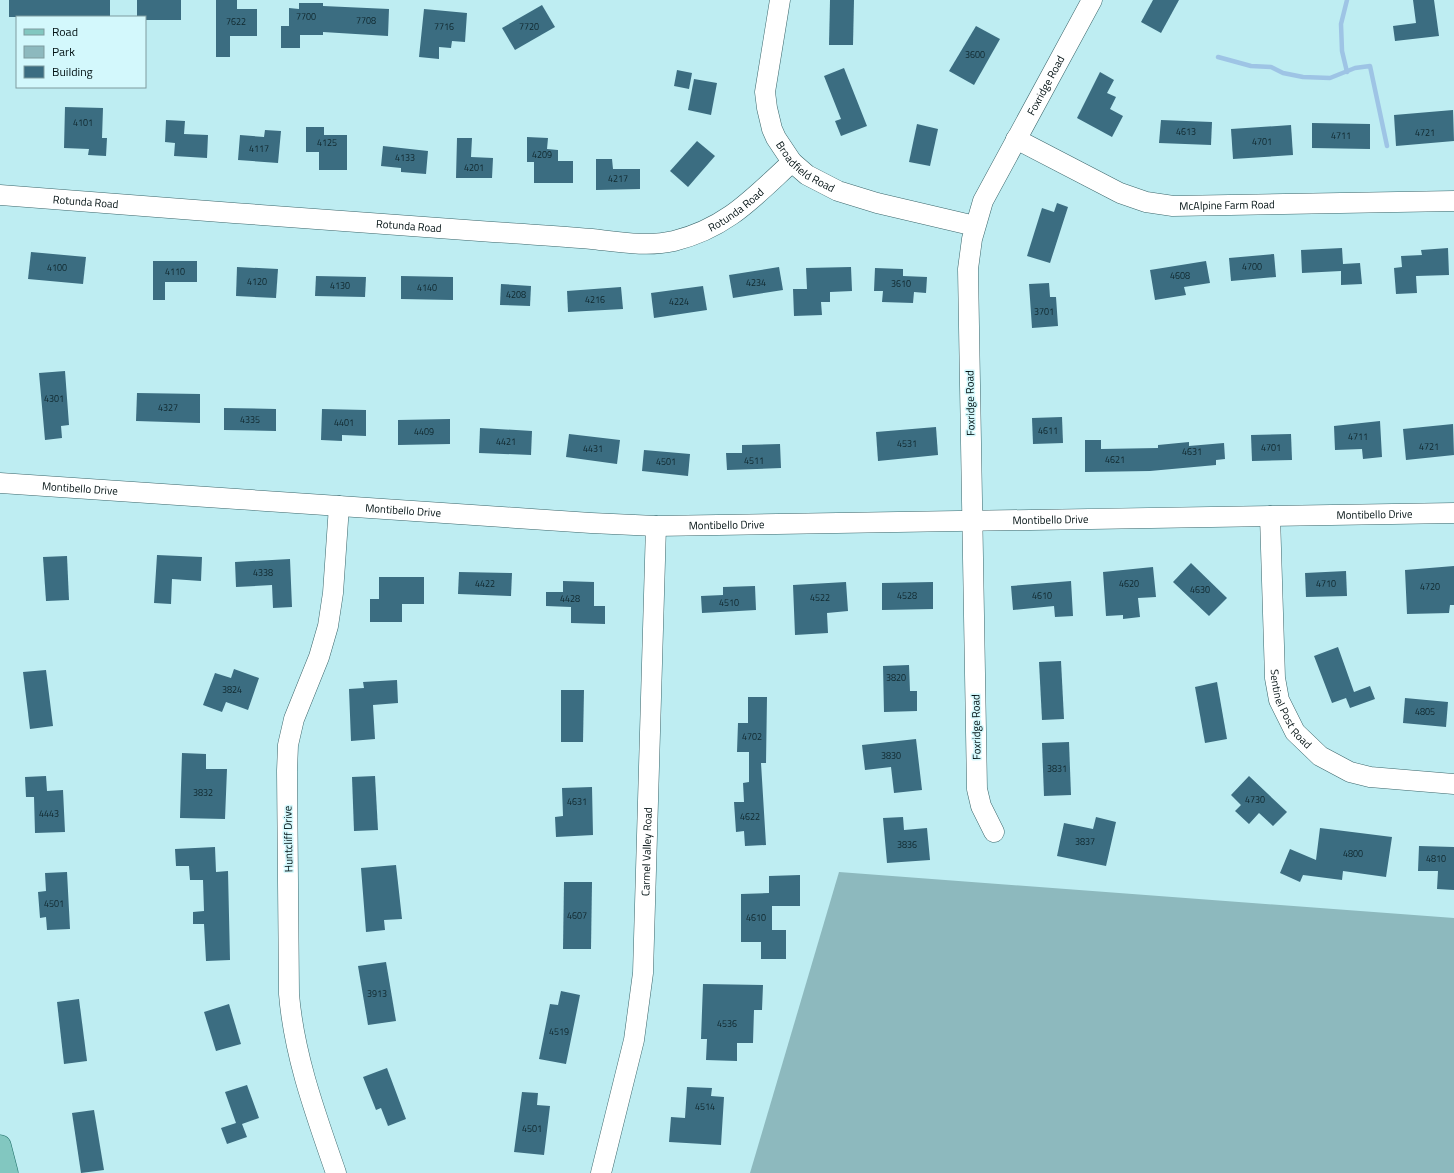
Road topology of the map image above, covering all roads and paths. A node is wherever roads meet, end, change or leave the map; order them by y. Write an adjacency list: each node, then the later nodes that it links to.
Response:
1 (780, 0): 4 (street, Broadfield Road)
2 (1092, 0): 3 (street, Foxridge Road)
3 (1016, 139): 6 (street, McAlpine Farm Road); 7 (street, Foxridge Road)
4 (792, 162): 5 (street, Rotunda Road); 7 (street, Broadfield Road)
5 (0, 195)
6 (1454, 201)
7 (975, 226): 12 (street, Foxridge Road)
8 (0, 482): 9 (street, Montibello Drive)
9 (339, 506): 13 (street, Montibello Drive); 18 (street, Huntcliff Drive)
10 (1454, 513): 11 (street, Montibello Drive)
11 (1270, 516): 12 (street, Montibello Drive); 14 (street, Sentinel Post Road)
12 (973, 521): 13 (street, Montibello Drive); 15 (street, Foxridge Road)
13 (656, 526): 19 (street, Carmel Valley Road)
14 (1454, 784)
15 (994, 832)
16 (0, 1146): 17 (main road)
17 (8, 1173)
18 (336, 1173)
19 (601, 1173)

